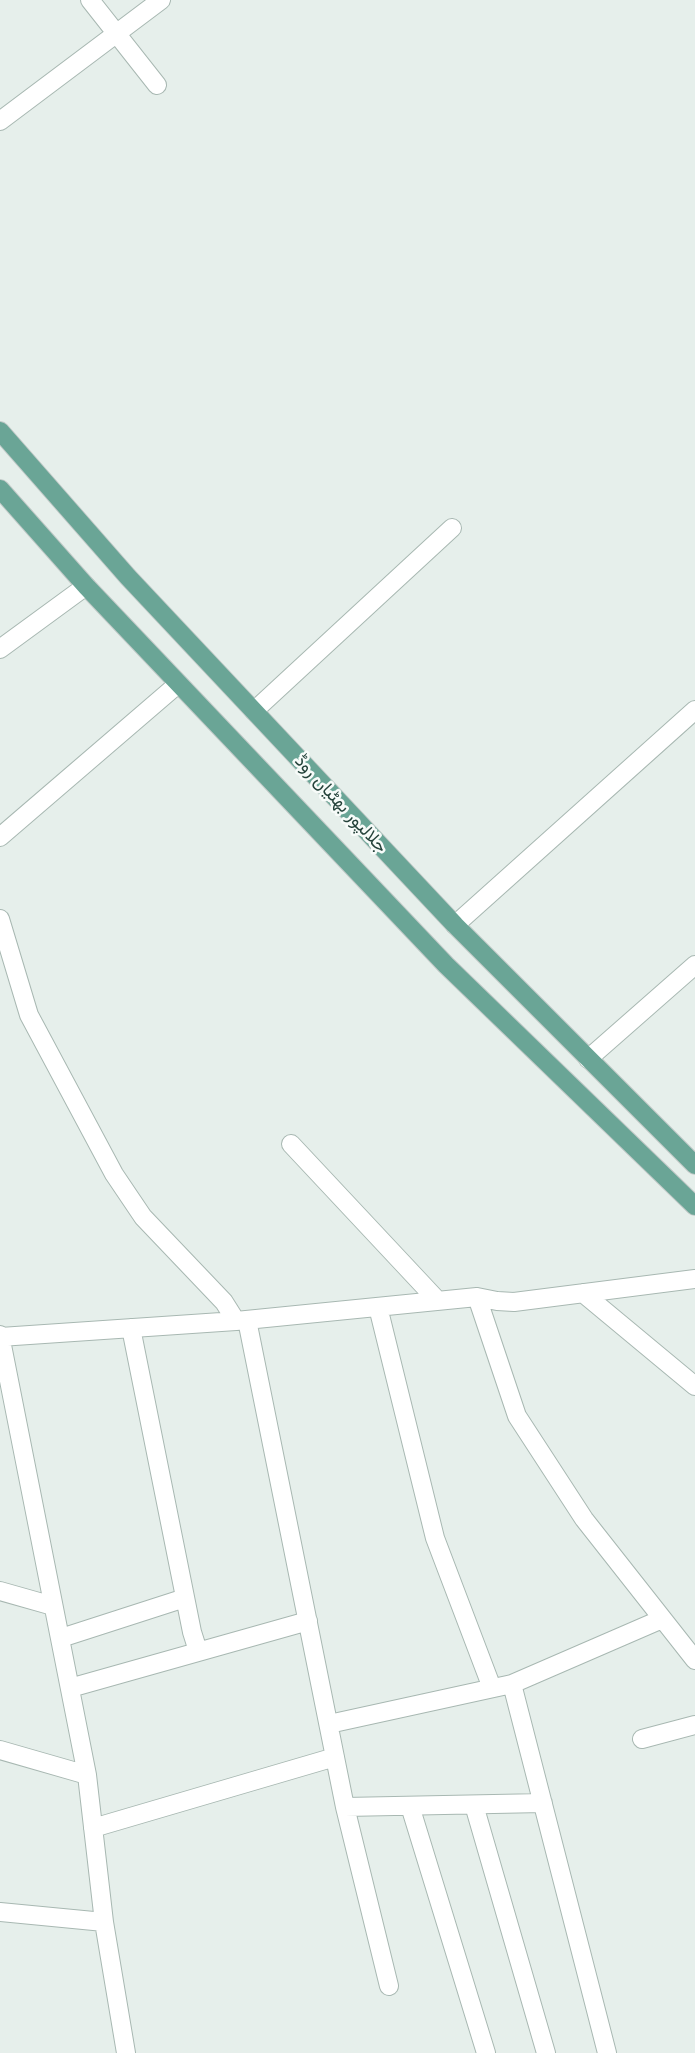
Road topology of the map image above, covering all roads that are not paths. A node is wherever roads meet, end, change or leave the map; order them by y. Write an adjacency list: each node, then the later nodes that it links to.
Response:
1 (90, 0): 3 (street)
2 (161, 0): 3 (street)
3 (117, 34): 4 (street); 5 (street)
4 (157, 85)
5 (0, 121)
6 (0, 431): 13 (main road, جلالپور بھٹیاں روڈ)
7 (0, 489): 9 (main road, جلالپور بھٹیاں روڈ)
8 (452, 528): 13 (street)
9 (86, 586): 10 (street); 11 (main road, جلالپور بھٹیاں روڈ)
10 (0, 650)
11 (178, 684): 14 (street); 21 (main road, جلالپور بھٹیاں روڈ)
12 (695, 710): 16 (street)
13 (254, 711): 16 (main road, جلالپور بھٹیاں روڈ)
14 (0, 837)
15 (0, 920): 27 (street)
16 (454, 926): 18 (main road, جلالپور بھٹیاں روڈ)
17 (695, 965): 18 (street)
18 (588, 1059): 20 (main road, جلالپور بھٹیاں روڈ)
19 (291, 1144): 25 (street)
20 (695, 1165)
21 (695, 1206)
22 (695, 1279): 23 (street)
23 (583, 1293): 24 (street); 30 (street)
24 (477, 1297): 25 (street); 34 (street)
25 (438, 1301): 26 (street)
26 (378, 1307): 27 (street); 41 (street)
27 (241, 1321): 28 (street); 35 (street)
28 (131, 1328): 29 (street); 32 (street)
29 (0, 1336): 33 (street)
30 (695, 1386)
31 (0, 1591): 33 (street)
32 (185, 1598): 36 (street); 37 (street)
33 (53, 1606): 36 (street)
34 (662, 1619): 38 (street); 39 (street)
35 (308, 1621): 37 (street); 42 (street)
36 (60, 1638): 40 (street)
37 (198, 1651): 40 (street)
38 (695, 1660)
39 (512, 1684): 41 (street); 48 (street)
40 (70, 1688): 47 (street)
41 (492, 1688): 42 (street)
42 (329, 1724): 46 (street)
43 (695, 1726): 44 (street)
44 (642, 1739)
45 (0, 1750): 47 (street)
46 (335, 1757): 51 (street); 52 (street)
47 (87, 1774): 52 (street)
48 (543, 1803): 49 (street); 59 (street)
49 (474, 1804): 50 (street); 58 (street)
50 (410, 1806): 51 (street); 57 (street)
51 (345, 1807): 55 (street)
52 (93, 1828): 54 (street)
53 (0, 1911): 54 (street)
54 (104, 1922): 56 (street)
55 (389, 1986)
56 (126, 2053)
57 (486, 2053)
58 (546, 2053)
59 (607, 2053)

